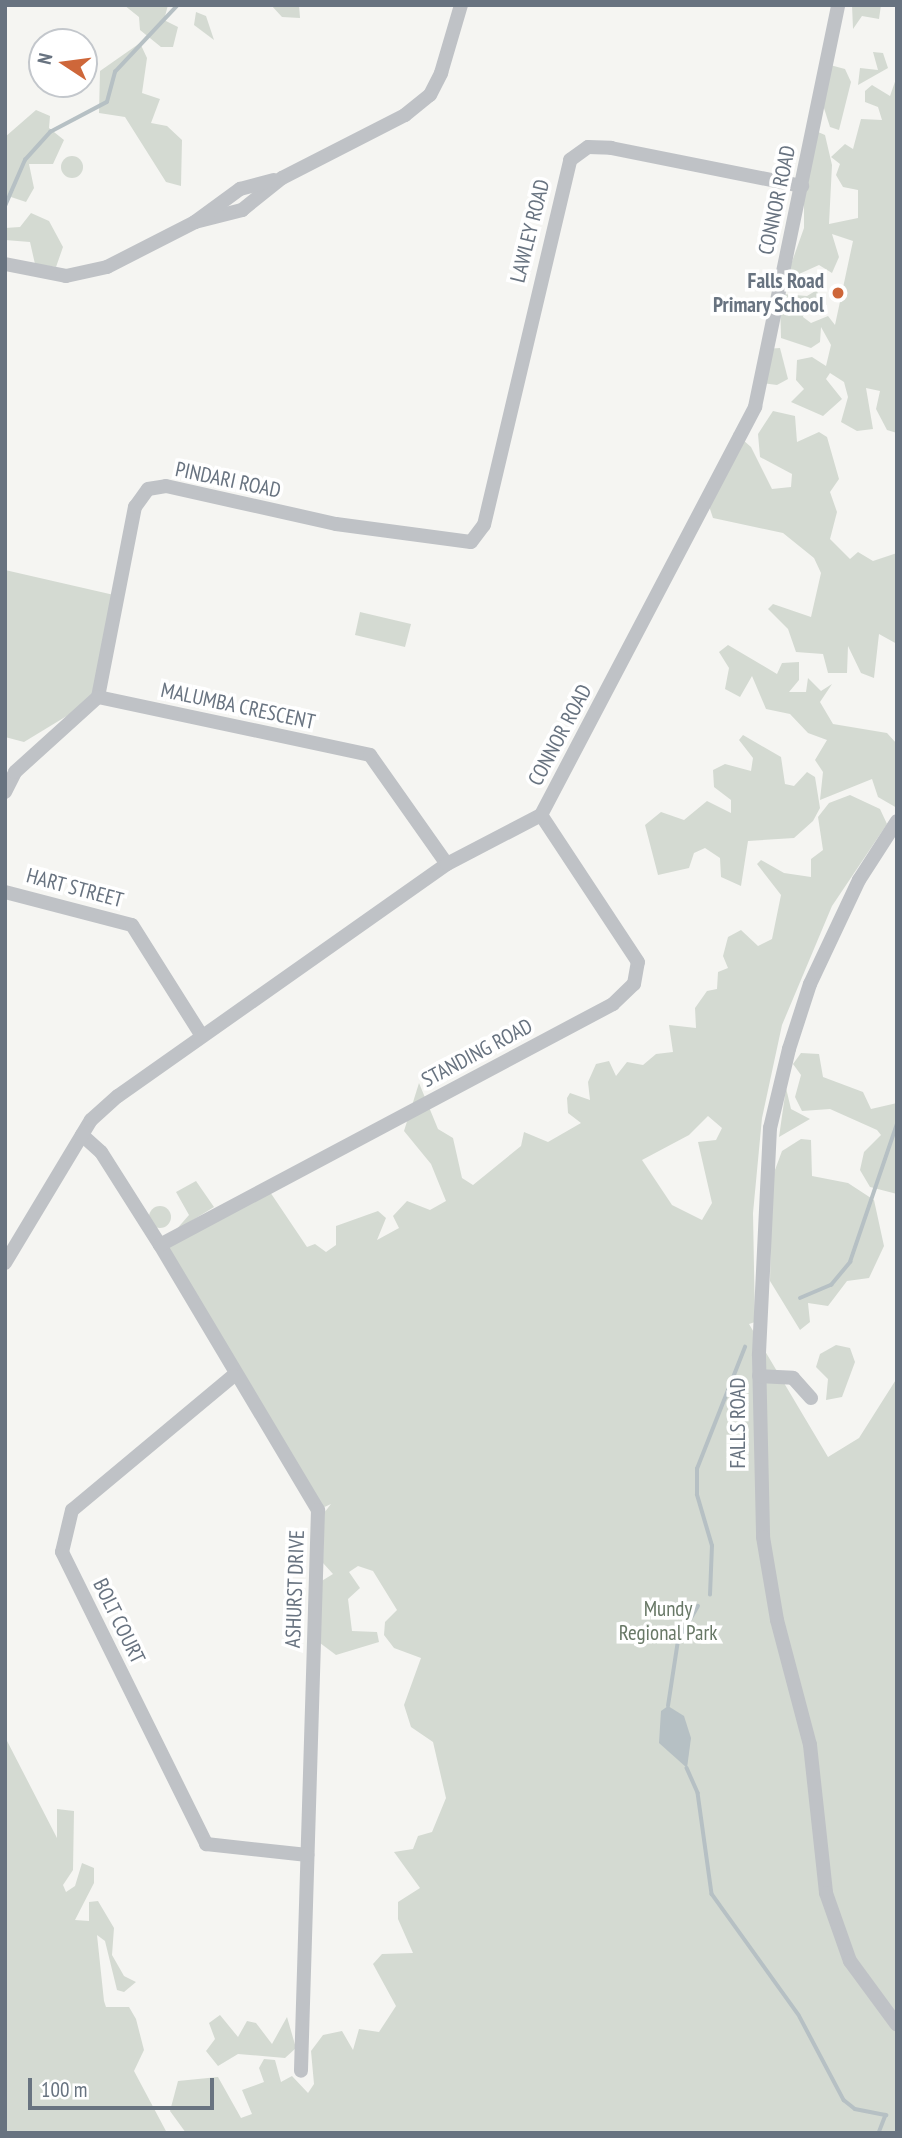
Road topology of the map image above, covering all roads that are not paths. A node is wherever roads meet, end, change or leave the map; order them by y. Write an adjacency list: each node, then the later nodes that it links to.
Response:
1 (461, 5): 4 (street)
2 (838, 5): 3 (street, CONNOR ROAD)
3 (802, 186): 5 (street, LAWLEY ROAD); 8 (street, CONNOR ROAD)
4 (5, 264)
5 (471, 542): 6 (street, PINDARI ROAD)
6 (98, 697): 7 (street); 10 (street, MALUMBA CRESCENT)
7 (5, 792)
8 (541, 815): 10 (street, CONNOR ROAD); 14 (street, STANDING ROAD)
9 (897, 821): 17 (street, FALLS ROAD)
10 (447, 864): 12 (street, CONNOR ROAD)
11 (5, 892): 12 (street, HART STREET)
12 (200, 1033): 13 (street, CONNOR ROAD)
13 (82, 1135): 14 (street, ASHURST DRIVE); 15 (street, CONNOR ROAD)
14 (160, 1245): 16 (street, ASHURST DRIVE)
15 (5, 1264)
16 (233, 1376): 19 (street, ASHURST DRIVE); 19 (street, BOLT COURT)
17 (759, 1376): 18 (street); 20 (street, FALLS ROAD)
18 (811, 1398)
19 (307, 1855): 21 (street, ASHURST DRIVE)
20 (897, 2025)
21 (301, 2071)

